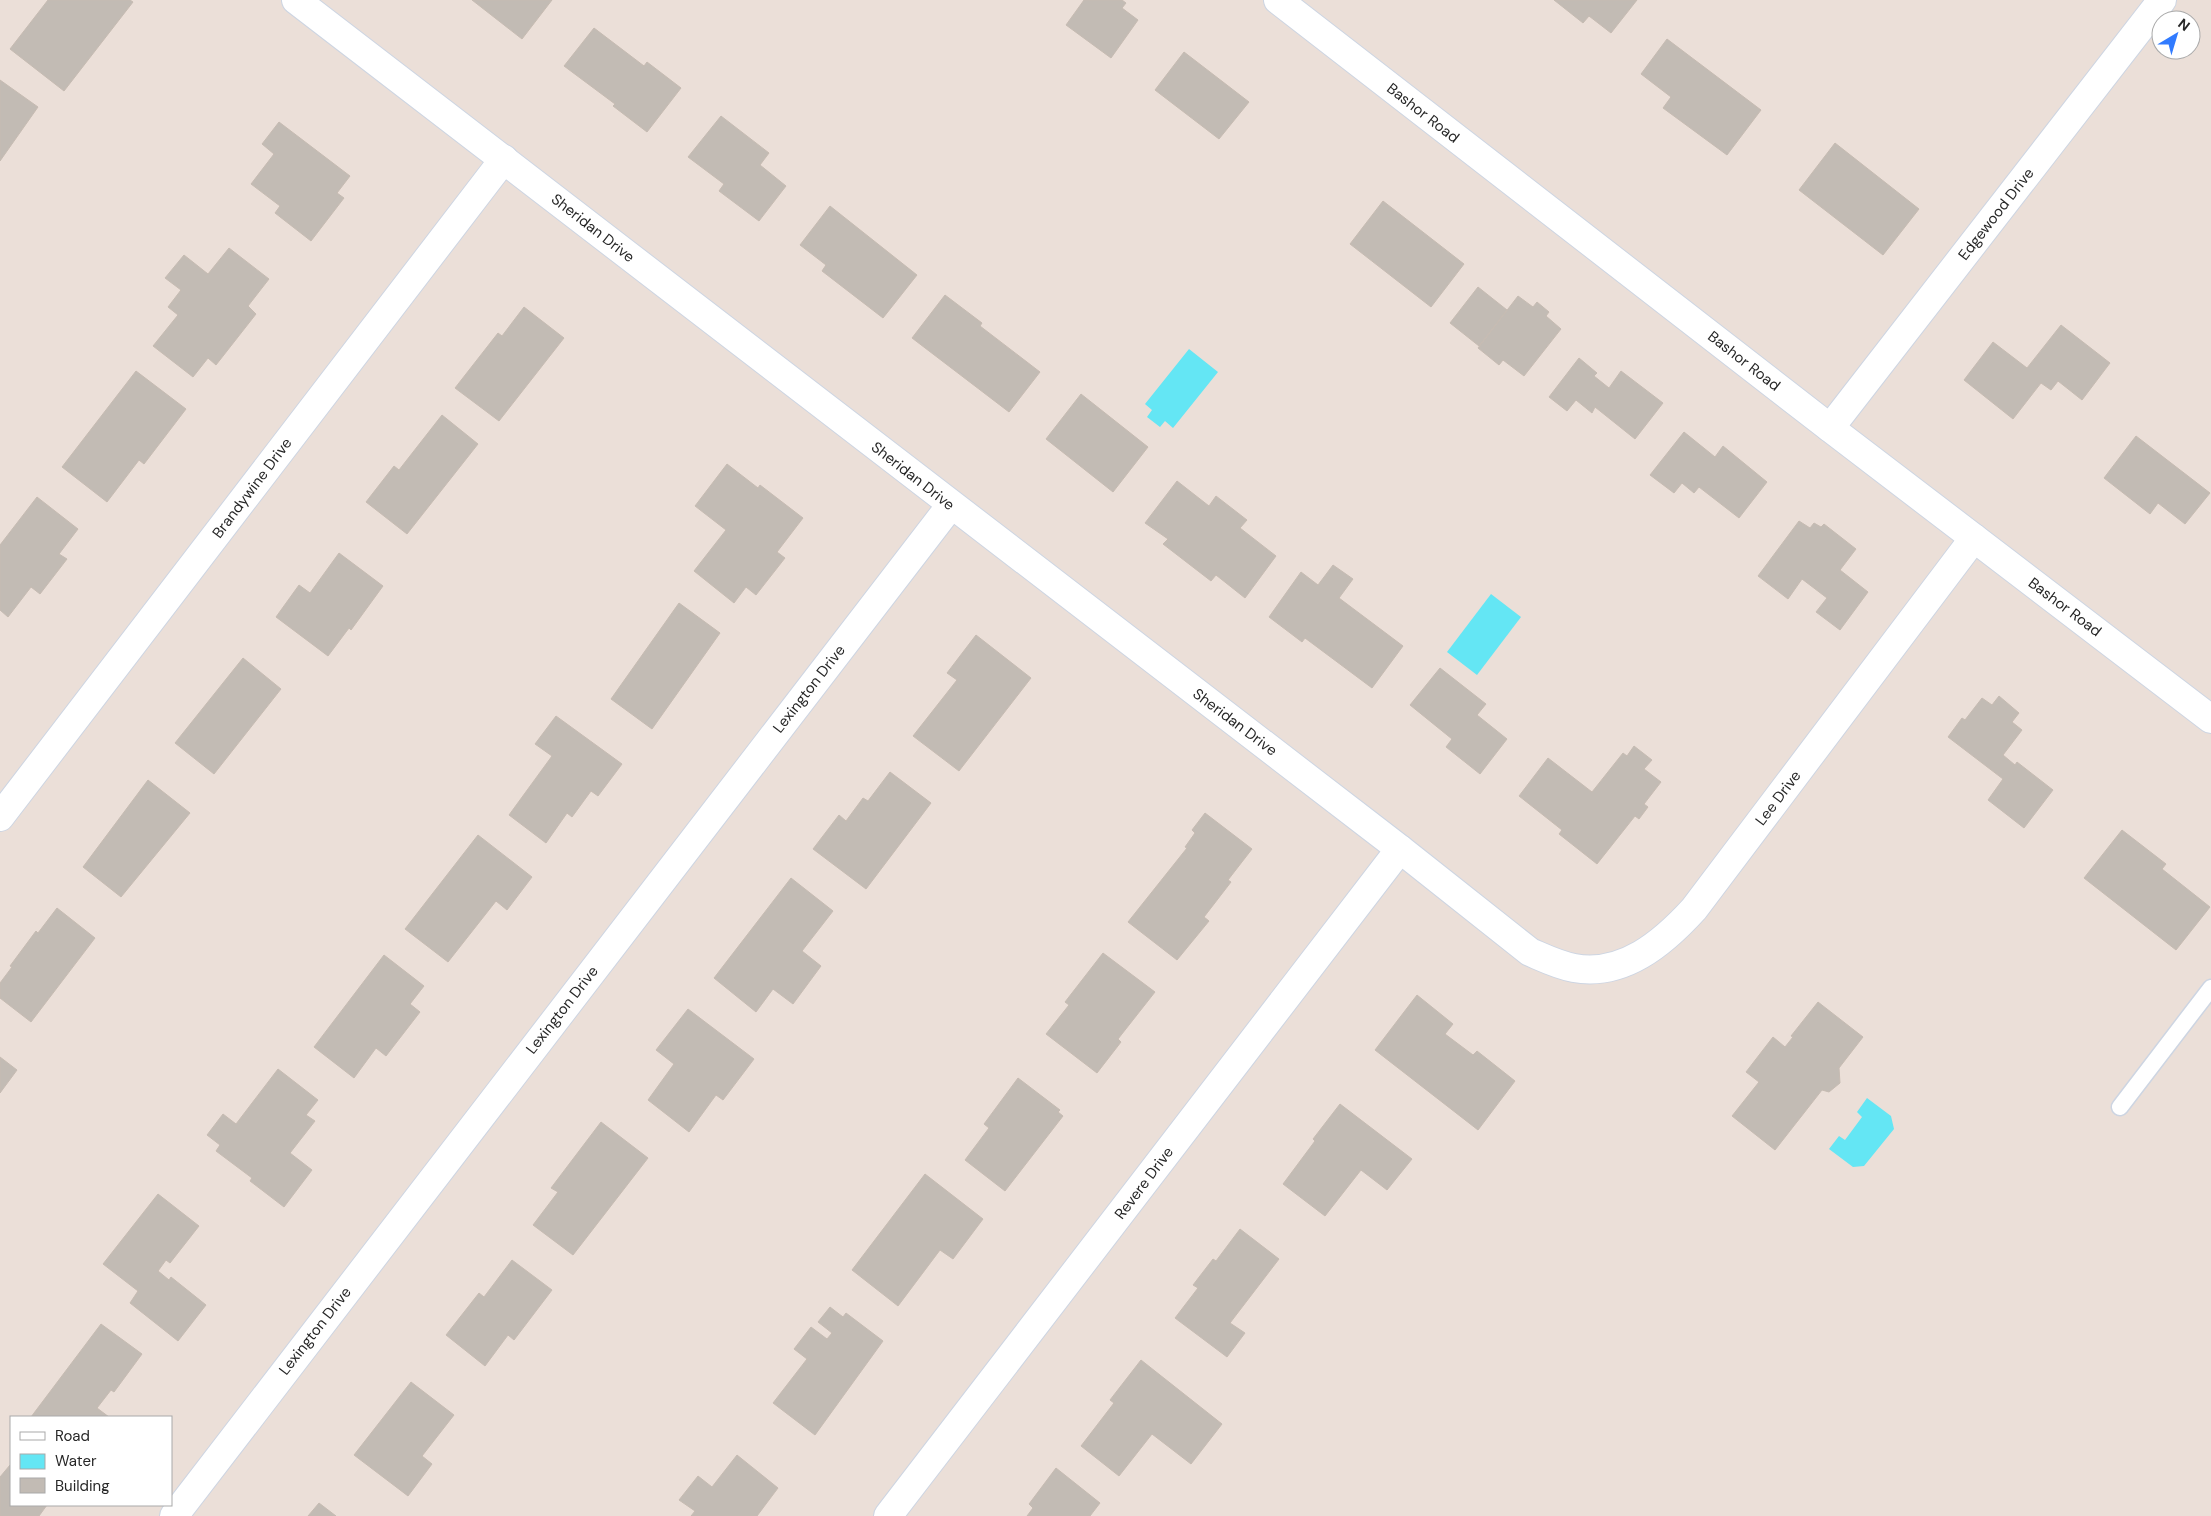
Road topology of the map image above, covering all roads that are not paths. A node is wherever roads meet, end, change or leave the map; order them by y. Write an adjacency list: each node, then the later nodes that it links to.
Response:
1 (1278, 0): 5 (street, Bashor Road)
2 (2162, 0): 5 (street, Edgewood Drive)
3 (300, 1): 4 (street, Sheridan Drive)
4 (504, 159): 6 (street, Sheridan Drive); 9 (street, Brandywine Drive)
5 (1830, 428): 7 (street, Bashor Road)
6 (951, 505): 10 (street, Sheridan Drive); 14 (street, Lexington Drive)
7 (1974, 538): 8 (street, Bashor Road); 11 (street, Lee Drive)
8 (2211, 719)
9 (0, 818)
10 (1400, 849): 11 (street, Sheridan Drive); 15 (street, Revere Drive)
11 (1530, 952)
12 (2211, 988): 13 (lane)
13 (2120, 1107)
14 (174, 1516)
15 (888, 1516)

